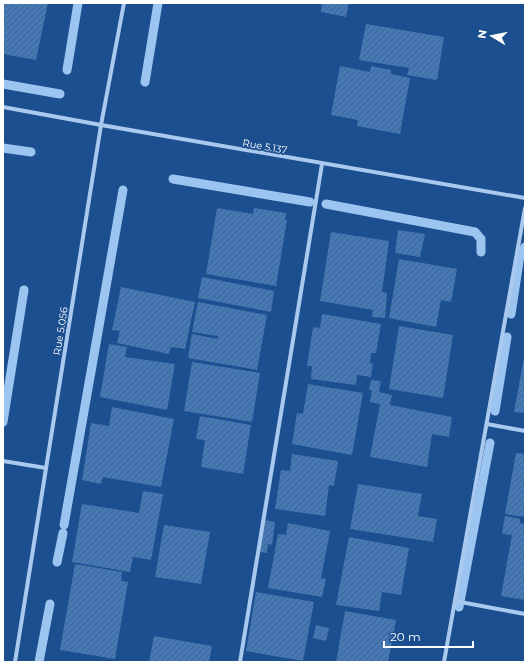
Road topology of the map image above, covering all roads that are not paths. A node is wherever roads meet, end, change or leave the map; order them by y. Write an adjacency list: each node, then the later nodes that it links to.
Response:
1 (124, 3): 3 (street, Rue 5.056)
2 (3, 107): 3 (street, Rue 5.137)
3 (101, 125): 4 (street, Rue 5.137); 10 (street, Rue 5.056)
4 (322, 164): 5 (street, Rue 5.137); 14 (street)
5 (525, 198)
6 (525, 208): 7 (street)
7 (487, 424): 8 (street); 11 (street)
8 (525, 431)
9 (3, 461): 10 (street)
10 (46, 468): 13 (street, Rue 5.056)
11 (455, 601): 12 (street); 15 (street)
12 (525, 614)
13 (15, 662)
14 (240, 662)
15 (444, 662)

